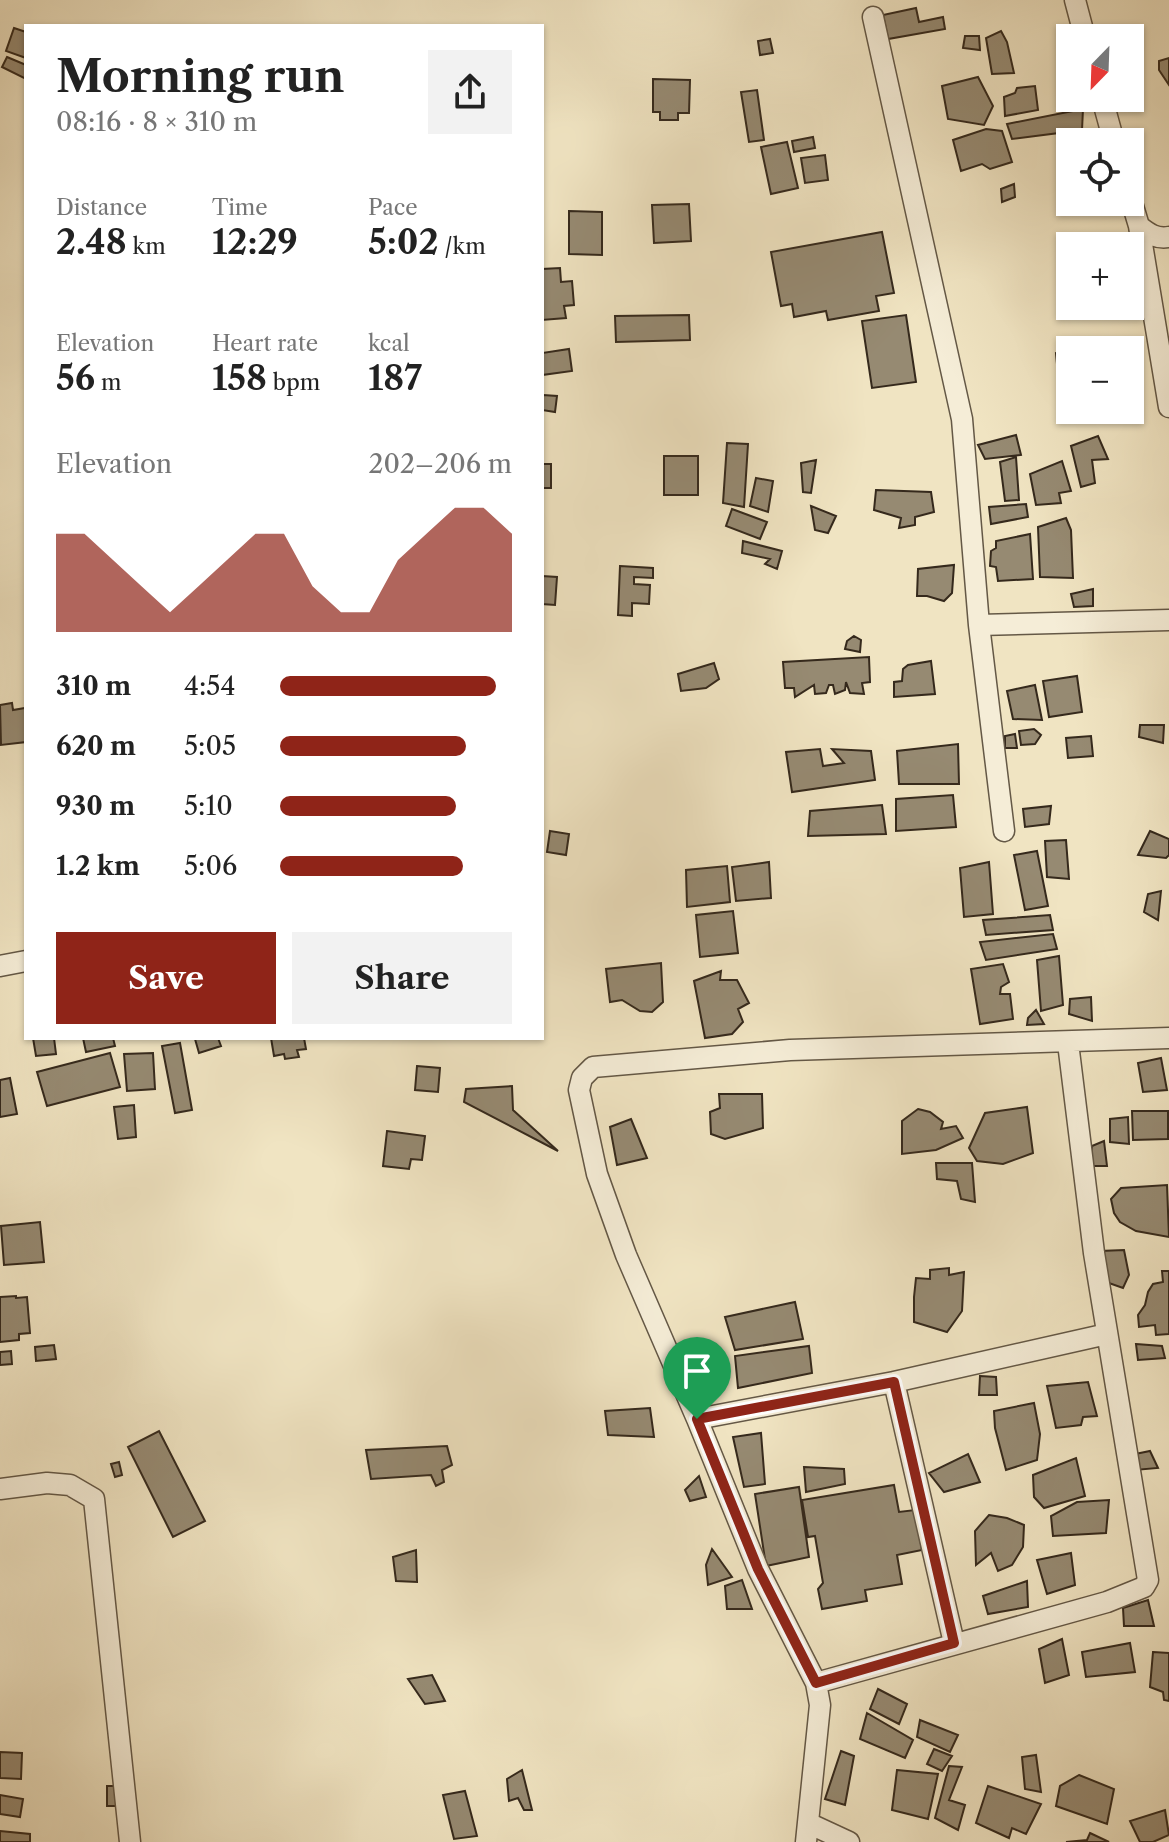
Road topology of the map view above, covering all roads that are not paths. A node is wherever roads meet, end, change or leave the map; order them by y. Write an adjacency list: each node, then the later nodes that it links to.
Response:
1 (1075, 0): 3 (street)
2 (873, 17): 9 (street)
3 (1081, 24)
4 (1136, 216): 5 (street)
5 (1139, 226): 6 (street); 7 (street)
6 (1169, 237)
7 (1169, 407)
8 (1169, 620): 9 (street)
9 (979, 625): 10 (street)
10 (1004, 831)
11 (24, 961): 12 (street)
12 (0, 966)
13 (1169, 1038): 14 (street)
14 (1068, 1043): 15 (street); 17 (street)
15 (1107, 1334): 16 (street); 19 (street)
16 (894, 1382): 17 (street); 19 (street)
17 (697, 1419): 20 (street)
18 (0, 1489): 22 (street)
19 (954, 1643): 20 (street)
20 (816, 1683): 21 (street)
21 (807, 1832): 23 (street)
22 (130, 1842)
23 (849, 1842)

